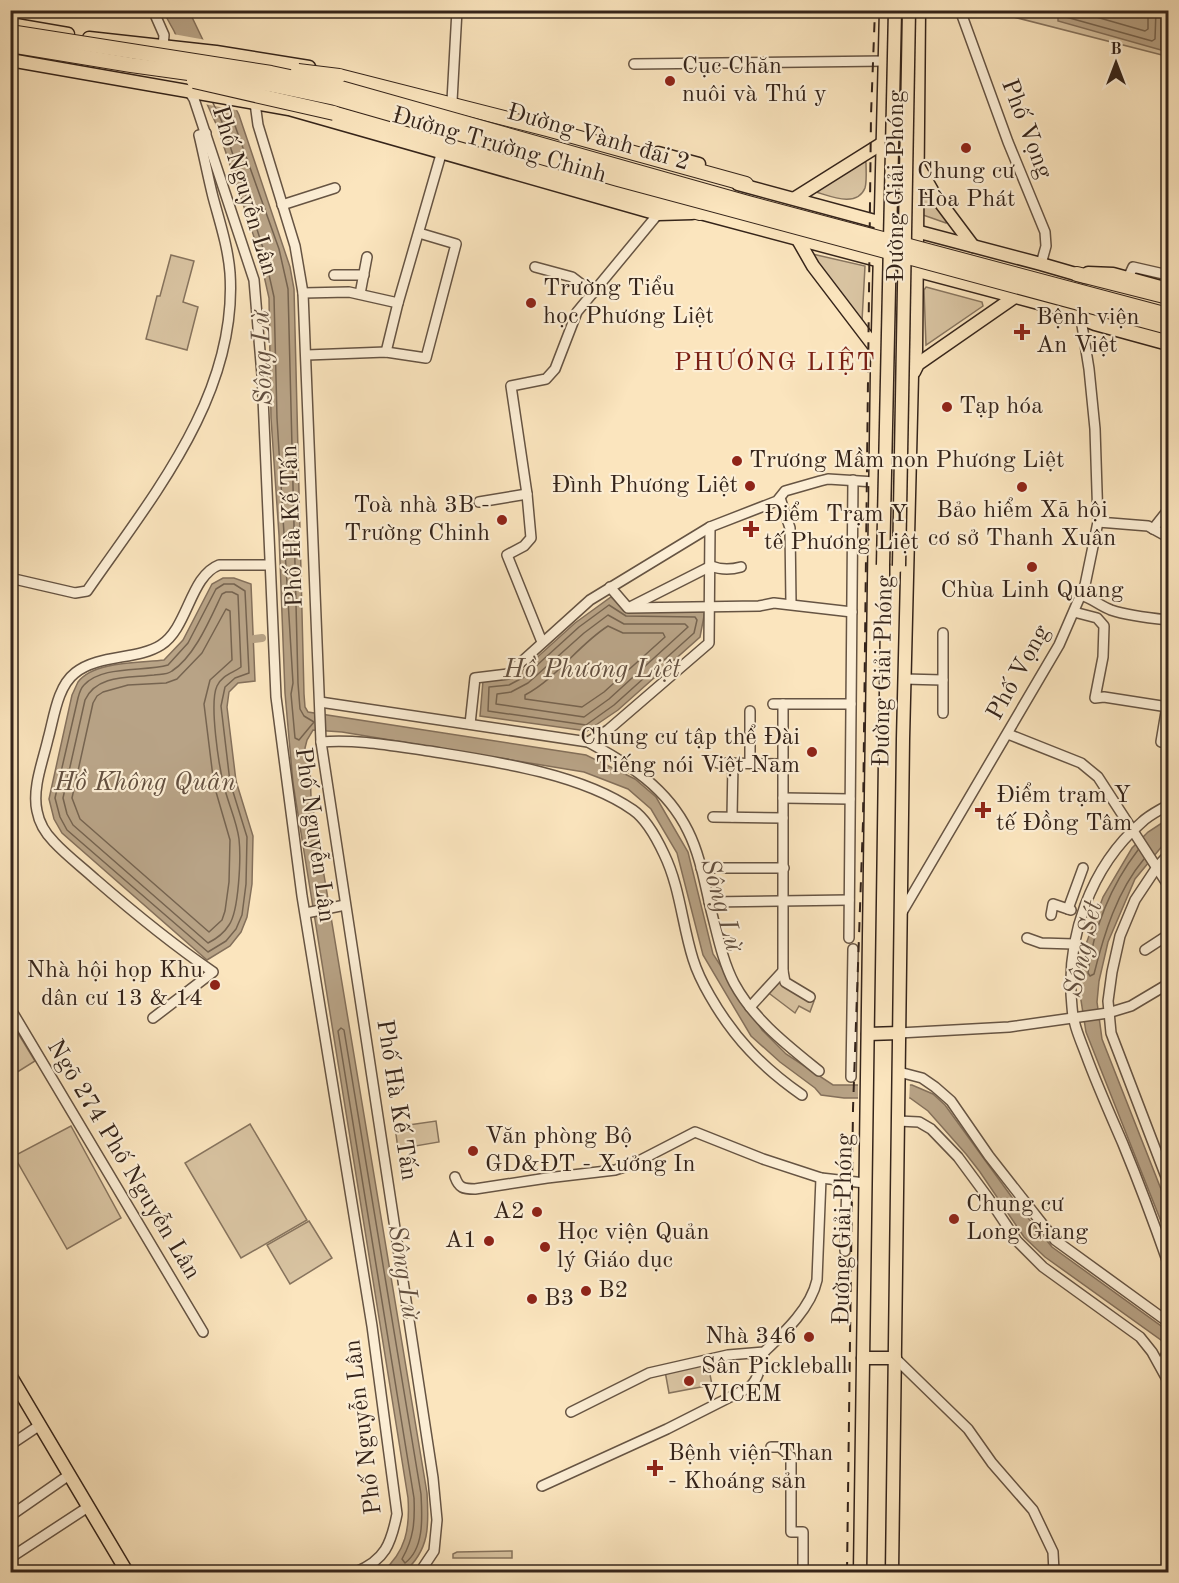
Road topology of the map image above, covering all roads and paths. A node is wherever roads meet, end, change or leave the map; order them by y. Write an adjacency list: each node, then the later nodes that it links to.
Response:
1 (153, 10): 10 (street)
2 (457, 10): 20 (street)
3 (886, 10): 13 (main road, Đường Giải Phóng)
4 (895, 10): 94 (main road, bridge)
5 (909, 10): 91 (main road, bridge)
6 (919, 10): 26 (main road, Đường Giải Phóng)
7 (960, 10): 44 (street, Phố Vọng)
8 (14, 28): 10 (main road, Đường Trường Chinh); 11 (highway, Đường Vành đai 2, bridge); 12 (main road)
9 (10, 45): 16 (highway, Đường Vành đai 2, bridge)
10 (163, 47): 14 (main road, Đường Trường Chinh)
11 (133, 50): 29 (highway, bridge); 60 (highway, Đường Vành đai 2, bridge)
12 (10, 58): 17 (main road, Đường Trường Chinh)
13 (885, 61): 15 (street); 24 (main road, Đường Giải Phóng)
14 (288, 64): 18 (main road, Đường Trường Chinh); 20 (main road, Đường Trường Chinh)
15 (634, 64)
16 (131, 65): 34 (highway, bridge); 62 (highway, Đường Vành đai 2, bridge)
17 (189, 90): 19 (main road, Đường Trường Chinh); 23 (street, Phố Nguyễn Lân)
18 (415, 100): 22 (main road); 29 (main road, Đường Trường Chinh)
19 (250, 101): 21 (main road, Đường Trường Chinh); 32 (street, Phố Hà Kế Tấn)
20 (452, 101): 29 (main road, Đường Trường Chinh)
21 (289, 109): 22 (main road, Đường Trường Chinh); 25 (main road, Đường Trường Chinh)
22 (408, 127): 34 (main road, Đường Trường Chinh)
23 (206, 133): 79 (street, Phố Nguyễn Lân); 82 (street)
24 (881, 144): 27 (main road, Đường Giải Phóng); 31 (main road)
25 (442, 151): 35 (main road, Đường Trường Chinh); 38 (street)
26 (918, 165): 28 (main road, Đường Giải Phóng); 40 (main road)
27 (880, 177): 28 (main road); 36 (main road, Đường Giải Phóng)
28 (918, 179): 37 (main road, Đường Giải Phóng)
29 (746, 184): 31 (main road, Đường Trường Chinh)
30 (335, 188): 32 (street)
31 (795, 198): 33 (main road, Đường Trường Chinh)
32 (282, 205): 53 (street, Phố Hà Kế Tấn)
33 (846, 212): 36 (main road, Đường Trường Chinh); 41 (main road)
34 (700, 213): 35 (main road, Đường Trường Chinh); 39 (main road, Đường Trường Chinh)
35 (658, 214): 55 (street)
36 (880, 222): 37 (main road, Đường Trường Chinh); 43 (main road, Đường Giải Phóng)
37 (917, 232): 40 (main road, Đường Trường Chinh); 46 (main road, Đường Giải Phóng)
38 (419, 233): 57 (street); 65 (street)
39 (797, 238): 41 (main road, Đường Trường Chinh); 67 (main road)
40 (973, 246): 44 (main road, Đường Trường Chinh)
41 (844, 250): 43 (main road, Đường Trường Chinh)
42 (367, 257): 50 (street)
43 (879, 259): 46 (main road, Đường Trường Chinh); 67 (main road, Đường Giải Phóng)
44 (1041, 264): 48 (main road, Đường Trường Chinh)
45 (535, 267): 55 (street)
46 (916, 269): 56 (main road, Đường Trường Chinh); 68 (main road, Đường Giải Phóng)
47 (1130, 273): 48 (main road); 51 (street); 52 (main road)
48 (1077, 274): 52 (highway); 58 (main road)
49 (334, 275): 50 (street)
50 (364, 275): 54 (street)
51 (1168, 275)
52 (1168, 290)
53 (303, 293): 54 (street); 66 (street, Phố Hà Kế Tấn)
54 (360, 294): 57 (street)
55 (593, 294): 71 (street)
56 (1016, 296): 59 (main road, Đường Trường Chinh); 68 (main road)
57 (398, 303): 65 (street)
58 (1168, 303)
59 (1063, 309): 61 (main road); 62 (main road); 63 (highway)
60 (1168, 315)
61 (1081, 320): 64 (main road); 75 (street, Phố Vọng)
62 (1168, 328)
63 (1168, 336)
64 (1168, 344)
65 (386, 352): 66 (street)
66 (307, 355): 97 (street, Phố Hà Kế Tấn)
67 (877, 356): 68 (main road); 70 (main road, Đường Giải Phóng)
68 (913, 369): 91 (main road, Đường Giải Phóng)
69 (853, 480): 70 (street); 72 (street); 88 (street, Đường Giải Phóng)
70 (875, 482): 94 (main road, Đường Giải Phóng)
71 (527, 494): 73 (street); 93 (street)
72 (780, 498): 76 (street); 85 (street)
73 (479, 502)
74 (1168, 510): 77 (street)
75 (1098, 522): 77 (street); 84 (street, Phố Vọng)
76 (710, 527): 80 (street); 83 (street)
77 (1153, 529): 78 (street)
78 (1168, 537)
79 (268, 565): 133 (street, Phố Nguyễn Lân); 149 (street)
80 (711, 566): 81 (street); 86 (street); 87 (street)
81 (741, 567)
82 (10, 578)
83 (610, 587): 87 (street); 93 (street)
84 (1080, 595): 89 (street, Phố Vọng); 90 (street)
85 (791, 604): 86 (street); 88 (street)
86 (710, 607): 87 (street); 107 (street)
87 (628, 608)
88 (852, 612): 100 (street, Đường Giải Phóng)
89 (1074, 612): 101 (street); 105 (street, Phố Vọng)
90 (1168, 620)
91 (906, 632): 95 (main road, Đường Giải Phóng)
92 (943, 633): 96 (street)
93 (542, 642): 104 (street)
94 (873, 653): 120 (main road, Đường Giải Phóng)
95 (904, 680): 96 (street); 134 (main road, Đường Giải Phóng)
96 (943, 680): 103 (street)
97 (320, 702): 104 (street); 106 (street, Phố Hà Kế Tấn)
98 (773, 704): 99 (street)
99 (783, 704): 100 (street); 112 (street)
100 (851, 704): 114 (street, Đường Giải Phóng)
101 (1168, 706): 108 (street)
102 (750, 711): 111 (street)
103 (943, 713)
104 (470, 724): 107 (street)
105 (1008, 734): 121 (street); 134 (street, Phố Vọng)
106 (320, 737): 131 (street, Phố Hà Kế Tấn); 156 (street)
107 (588, 742): 124 (street)
108 (1161, 742)
109 (718, 763): 110 (street)
110 (733, 763): 111 (street); 117 (street)
111 (750, 764): 112 (street)
112 (782, 764): 113 (street)
113 (783, 798): 114 (street); 118 (street)
114 (850, 798): 119 (street, Đường Giải Phóng)
115 (1168, 805): 121 (street)
116 (713, 817): 117 (street)
117 (732, 817): 118 (street)
118 (783, 818): 125 (street)
119 (850, 822): 120 (street); 128 (street, Đường Giải Phóng)
120 (870, 823): 151 (main road, Đường Giải Phóng)
121 (1135, 833): 123 (street); 135 (street)
122 (1168, 855): 123 (street)
123 (1157, 865): 127 (street); 148 (street)
124 (701, 868): 125 (street); 129 (street)
125 (784, 868): 130 (street)
126 (1083, 868): 132 (street)
127 (1168, 885)
128 (849, 900): 130 (street); 138 (street, Đường Giải Phóng)
129 (709, 902): 130 (street); 146 (street)
130 (784, 902): 143 (street)
131 (341, 906): 133 (street); 185 (street, Phố Hà Kế Tấn)
132 (1068, 909): 135 (street); 136 (street)
133 (308, 913): 184 (street, Phố Nguyễn Lân)
134 (901, 914): 152 (main road, Đường Giải Phóng)
135 (1082, 914): 140 (street)
136 (1051, 915)
137 (1168, 936): 142 (street)
138 (849, 938)
139 (1027, 938): 140 (street)
140 (1074, 944): 150 (street)
141 (853, 949): 155 (street)
142 (1144, 950)
143 (783, 971): 145 (street); 146 (street)
144 (1168, 984): 148 (street)
145 (810, 997)
146 (750, 1007): 153 (street)
147 (10, 1008): 166 (street, Ngõ 274 Phố Nguyễn Lân)
148 (1105, 1014): 150 (street); 161 (street)
149 (153, 1018)
150 (1077, 1018): 152 (street); 164 (street)
151 (868, 1034): 152 (main road); 162 (main road, Đường Giải Phóng)
152 (899, 1034): 154 (main road, Đường Giải Phóng)
153 (819, 1071)
154 (898, 1076): 157 (main road, Đường Giải Phóng); 165 (street)
155 (851, 1077)
156 (802, 1095)
157 (898, 1121): 170 (main road); 171 (street)
158 (455, 1177): 159 (street)
159 (820, 1178): 160 (street); 168 (street)
160 (847, 1181): 162 (street); 163 (street)
161 (1168, 1182)
162 (866, 1183): 169 (main road, Đường Giải Phóng)
163 (845, 1251)
164 (1168, 1263)
165 (1168, 1322)
166 (203, 1332)
167 (1168, 1351): 171 (street)
168 (764, 1352): 174 (street); 179 (street)
169 (863, 1358): 170 (main road); 187 (main road, Đường Giải Phóng)
170 (895, 1358): 188 (main road); 189 (street)
171 (1161, 1366): 173 (street)
172 (10, 1375): 175 (main road)
173 (1168, 1381)
174 (571, 1412)
175 (40, 1425): 176 (street); 178 (main road)
176 (10, 1445)
177 (771, 1447): 186 (street)
178 (69, 1475): 180 (main road); 181 (street)
179 (542, 1486)
180 (88, 1508): 182 (street); 183 (main road)
181 (10, 1516)
182 (10, 1558)
183 (127, 1572)
184 (356, 1572)
185 (420, 1572)
186 (803, 1572)
187 (860, 1572)
188 (892, 1572)
189 (1054, 1572)

